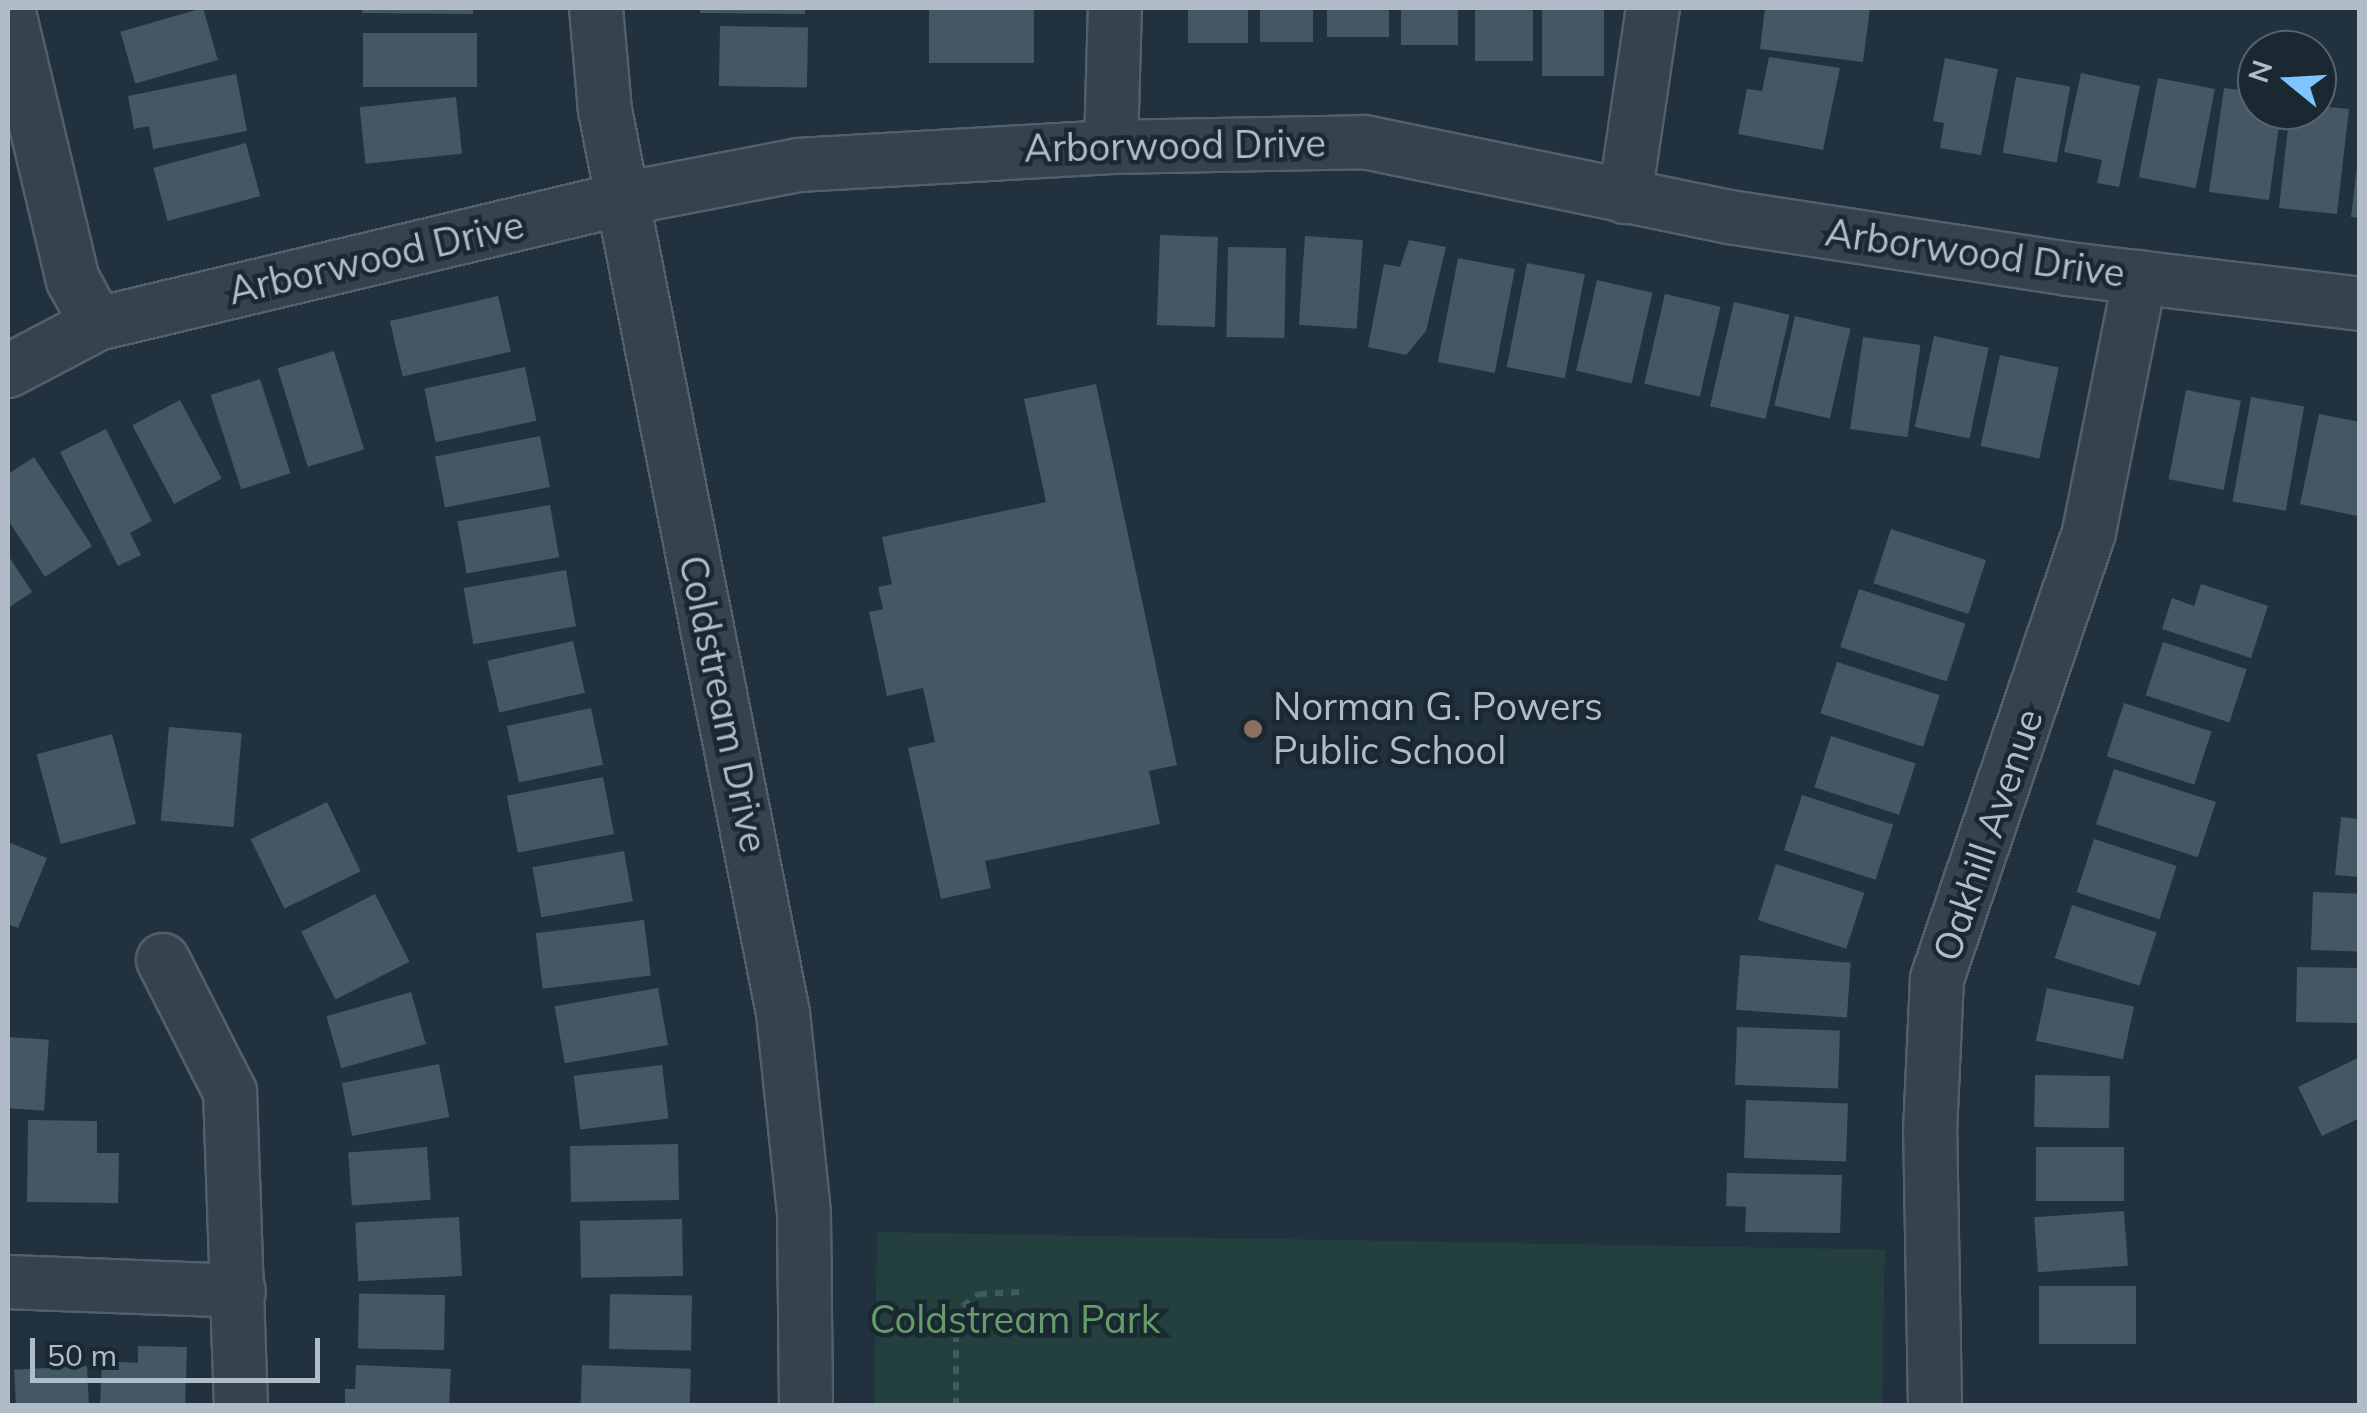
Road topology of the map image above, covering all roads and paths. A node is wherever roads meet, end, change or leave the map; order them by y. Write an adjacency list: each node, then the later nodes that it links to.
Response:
1 (8, 8): 10 (street)
2 (596, 8): 7 (street, Coldstream Drive)
3 (1115, 8): 5 (street)
4 (1652, 8): 6 (street)
5 (1111, 147): 6 (street, Arborwood Drive); 7 (street, Arborwood Drive)
6 (1625, 197): 8 (street, Arborwood Drive)
7 (622, 200): 10 (street, Arborwood Drive); 17 (street, Coldstream Drive)
8 (2140, 277): 9 (street, Arborwood Drive); 19 (street, Oakhill Avenue)
9 (2360, 304)
10 (96, 324): 11 (street, Arborwood Drive)
11 (8, 370)
12 (163, 960): 14 (street)
13 (8, 1282): 14 (street)
14 (239, 1290): 16 (street)
15 (1024, 1292): 18 (path)
16 (241, 1406)
17 (806, 1406)
18 (956, 1406)
19 (1935, 1406)

